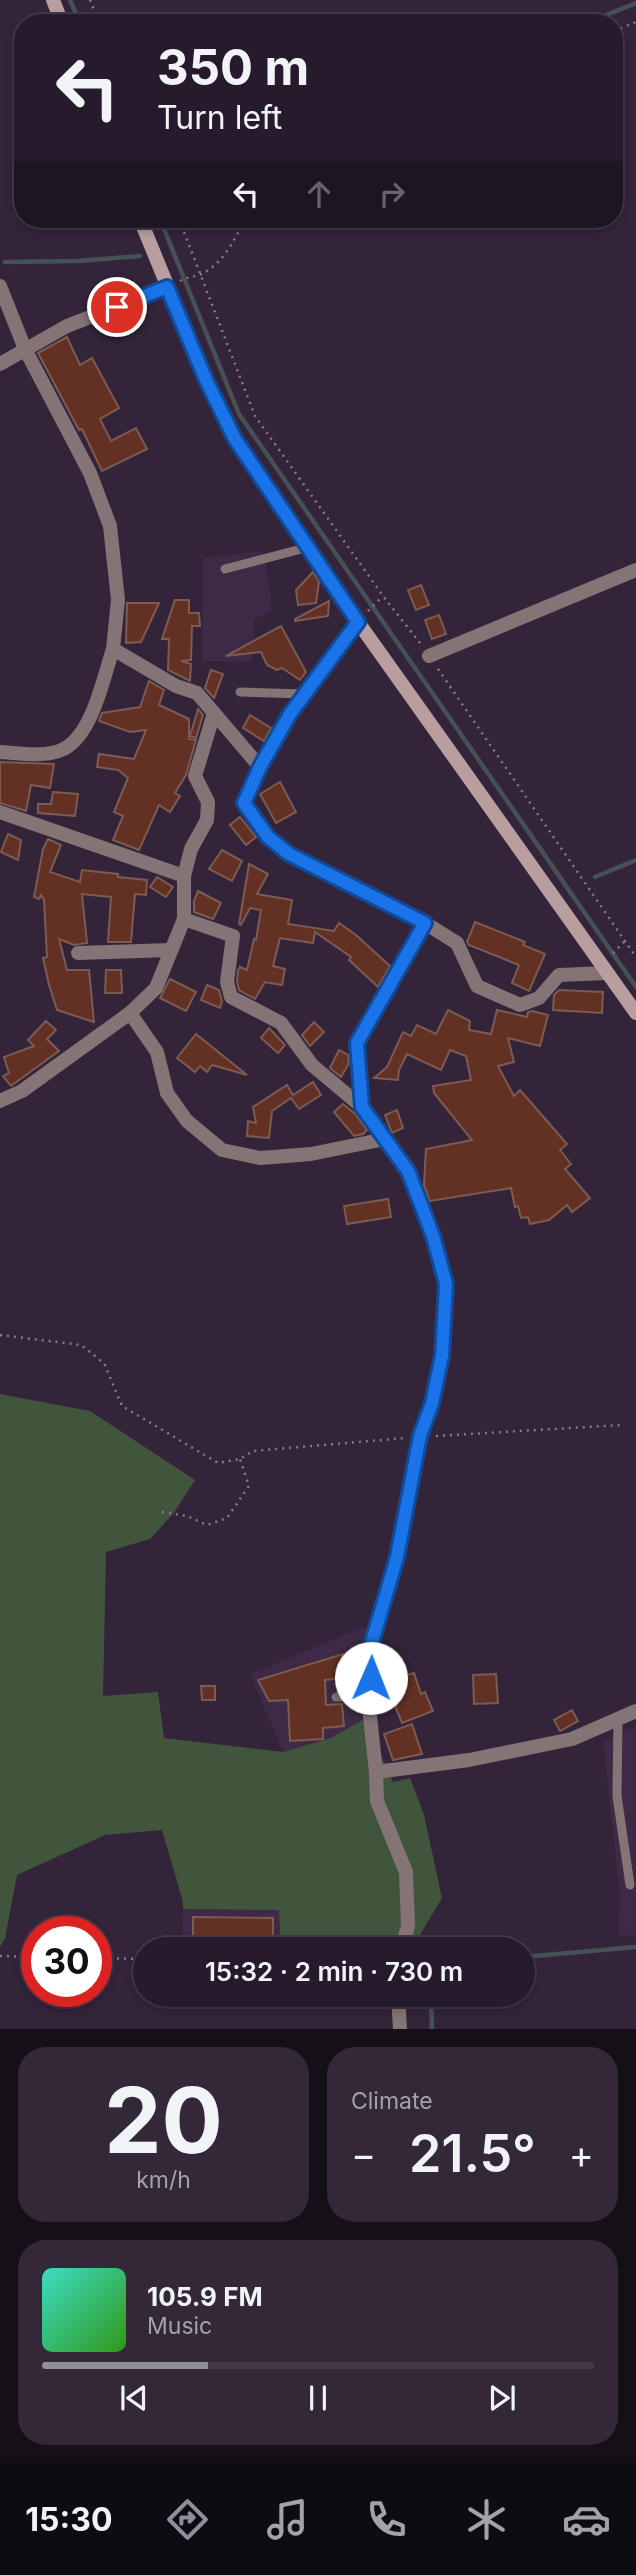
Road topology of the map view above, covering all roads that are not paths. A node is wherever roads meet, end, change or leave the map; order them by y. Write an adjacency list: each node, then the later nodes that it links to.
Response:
1 (144, 228): 3 (street)
2 (0, 286): 4 (street)
3 (167, 287): 4 (street); 6 (street)
4 (25, 349): 5 (street); 10 (street)
5 (0, 364)
6 (309, 547): 7 (lane); 9 (street)
7 (225, 569)
8 (636, 570): 11 (street)
9 (362, 618): 13 (street); 23 (street)
10 (113, 649): 14 (street); 15 (street)
11 (429, 656)
12 (240, 692): 13 (lane)
13 (305, 694): 16 (street)
14 (214, 713): 16 (street); 18 (street)
15 (0, 752)
16 (260, 767): 20 (street)
17 (0, 812): 18 (street)
18 (184, 876): 19 (street)
19 (184, 919): 21 (street); 27 (street)
20 (425, 923): 23 (street); 27 (street)
21 (171, 950): 22 (street); 24 (street)
22 (78, 953)
23 (606, 973): 25 (street)
24 (130, 1013): 26 (street); 28 (street)
25 (636, 1013)
26 (0, 1101)
27 (362, 1107): 28 (street)
28 (386, 1139): 29 (street)
29 (371, 1696): 30 (lane); 33 (street)
30 (336, 1697)
31 (636, 1712): 32 (street)
32 (618, 1718): 33 (street); 34 (lane)
33 (376, 1772): 35 (street)
34 (630, 1885)
35 (405, 1937)
36 (399, 2007): 37 (street)
37 (400, 2029)

